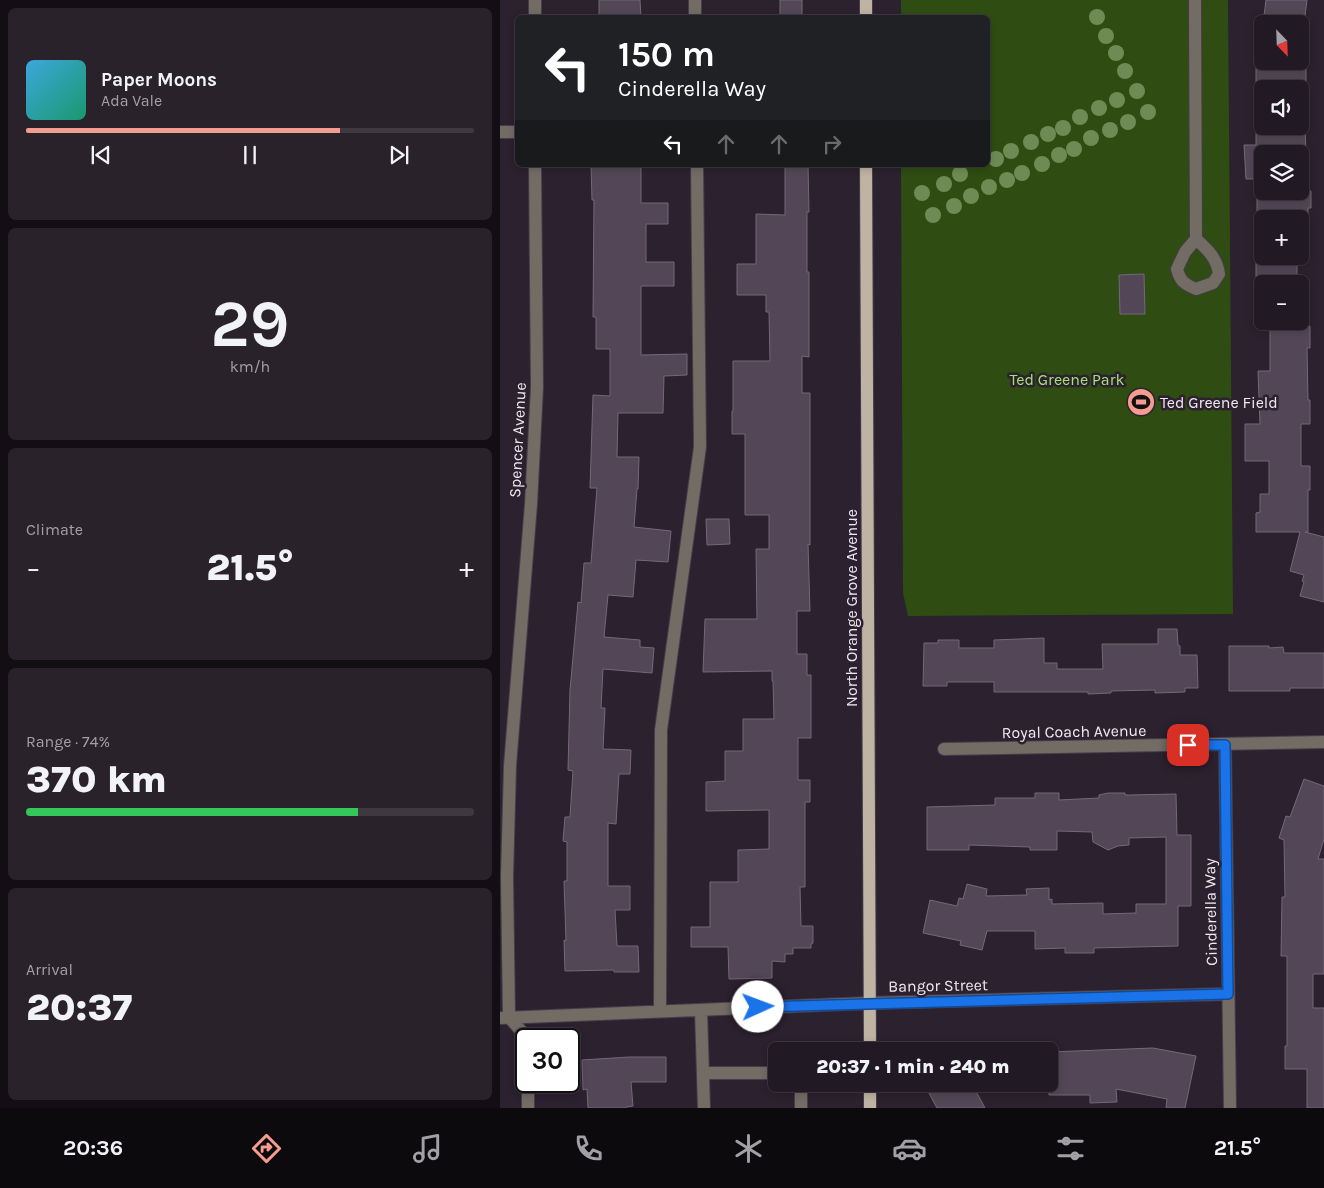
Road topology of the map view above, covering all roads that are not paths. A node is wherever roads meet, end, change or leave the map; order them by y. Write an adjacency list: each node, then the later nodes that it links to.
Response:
1 (535, 0): 5 (street)
2 (695, 0): 6 (street)
3 (866, 0): 7 (main road)
4 (1195, 0): 13 (street)
5 (535, 15)
6 (695, 15)
7 (866, 15)
8 (500, 132): 9 (street)
9 (515, 132)
10 (535, 167): 21 (street, Spencer Avenue)
11 (697, 167): 20 (street)
12 (866, 167): 18 (main road, North Orange Grove Avenue)
13 (1196, 239)
14 (1324, 742): 15 (street, Royal Coach Avenue)
15 (1225, 745): 16 (street, Royal Coach Avenue); 17 (street, Cinderella Way)
16 (944, 750)
17 (1228, 994): 18 (street, Bangor Street); 33 (street, Cinderella Way)
18 (870, 1003): 19 (street, Bangor Street); 23 (main road, North Orange Grove Avenue)
19 (701, 1010): 20 (street, Bangor Street); 24 (street)
20 (660, 1011): 21 (street, Bangor Street)
21 (505, 1018): 22 (street)
22 (516, 1028)
23 (870, 1042)
24 (703, 1073): 25 (street); 30 (street)
25 (768, 1073)
26 (801, 1092): 31 (street)
27 (870, 1092): 32 (main road)
28 (528, 1093): 29 (street)
29 (528, 1108)
30 (704, 1108)
31 (801, 1108)
32 (870, 1108)
33 (1230, 1108)

